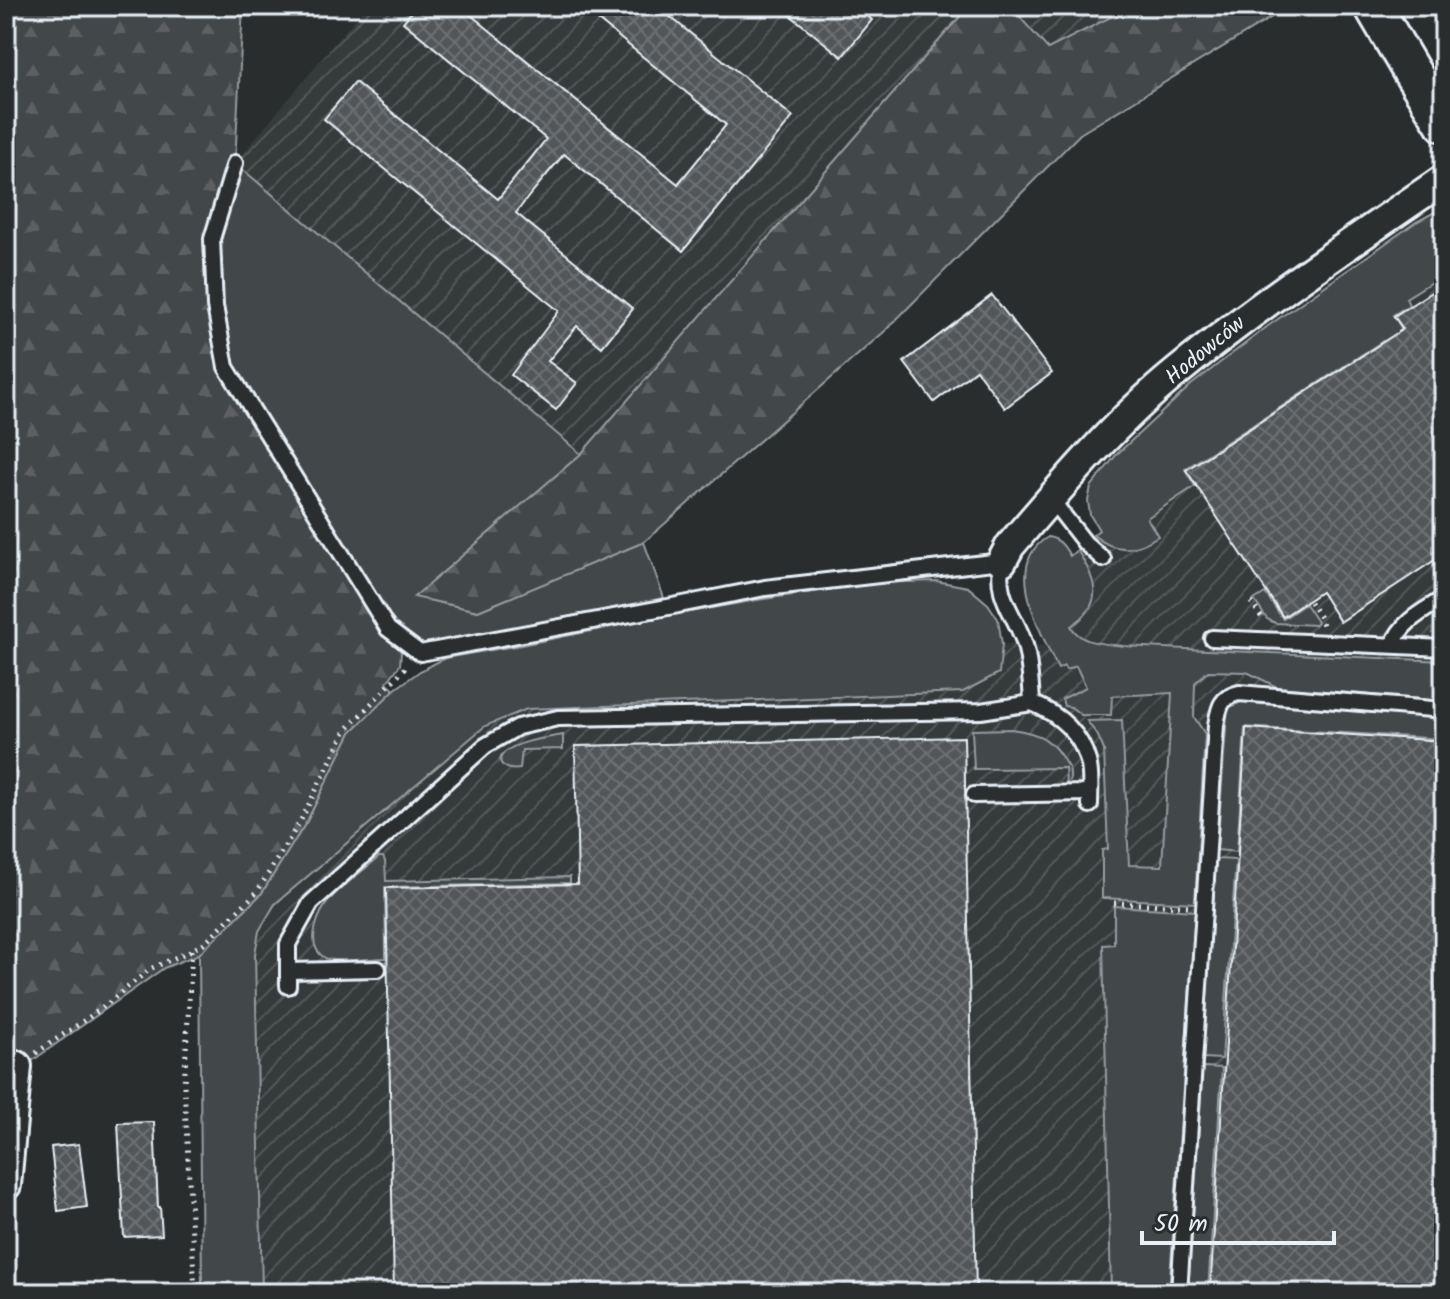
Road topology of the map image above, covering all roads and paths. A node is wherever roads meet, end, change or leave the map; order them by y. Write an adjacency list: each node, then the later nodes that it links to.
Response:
1 (1373, 6): 2 (street)
2 (1444, 123)
3 (235, 163): 16 (lane)
4 (1444, 179): 5 (street, Hodowców)
5 (1050, 498): 6 (lane); 7 (street, Hodowców)
6 (1103, 559)
7 (1002, 561): 16 (lane); 17 (lane)
8 (1444, 598): 14 (lane)
9 (1251, 602): 11 (path)
10 (1310, 602): 12 (path)
11 (1262, 619)
12 (1323, 630)
13 (1212, 638): 14 (lane)
14 (1393, 645): 15 (lane)
15 (1444, 648)
16 (420, 653): 22 (path)
17 (1032, 703): 19 (lane); 23 (lane)
18 (1444, 710): 21 (lane)
19 (974, 795)
20 (1114, 903): 21 (path)
21 (1204, 907): 27 (lane)
22 (192, 950): 24 (path); 26 (path)
23 (378, 969)
24 (12, 1069): 25 (street)
25 (6, 1185)
26 (195, 1293)
27 (1179, 1293)

